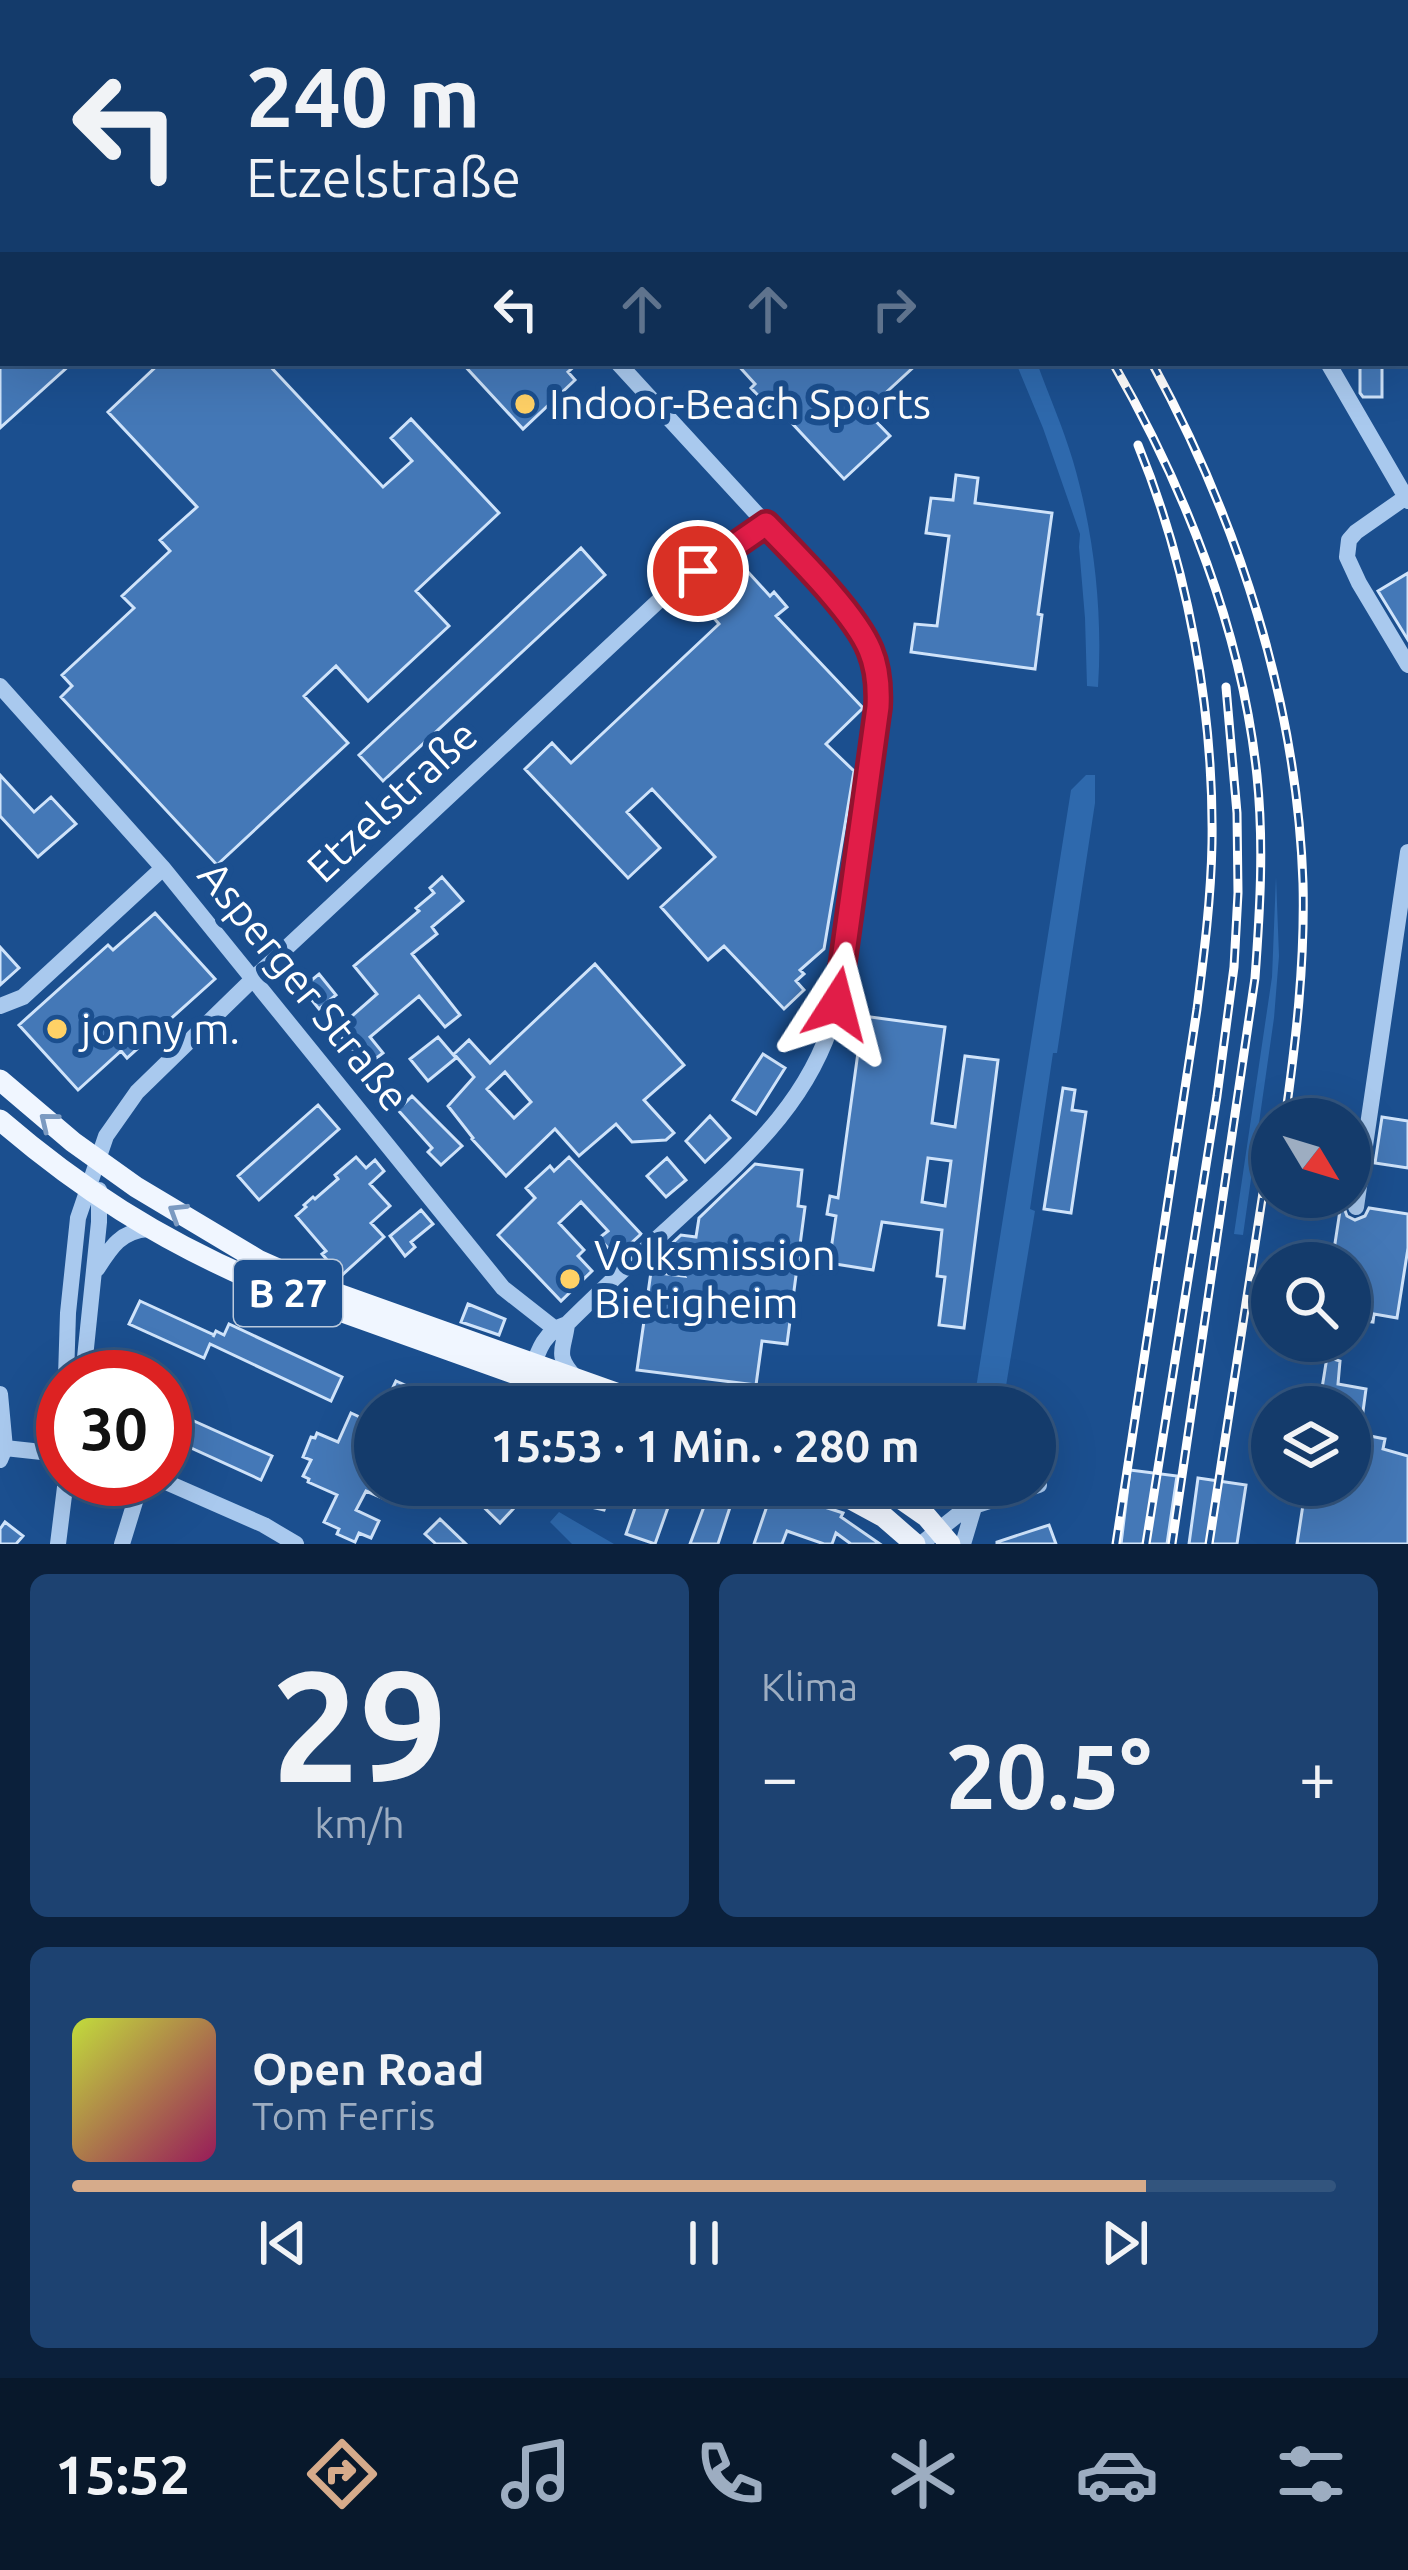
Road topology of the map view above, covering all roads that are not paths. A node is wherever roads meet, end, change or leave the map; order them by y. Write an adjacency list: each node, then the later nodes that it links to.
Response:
1 (621, 366): 4 (street)
2 (1330, 366): 3 (street)
3 (1407, 499): 5 (street)
4 (766, 524): 9 (street, Etzelstraße); 18 (street)
5 (1408, 665)
6 (0, 686): 8 (street, Asperger Straße)
7 (1408, 852): 12 (street)
8 (163, 868): 9 (street, Asperger Straße); 10 (street)
9 (253, 979): 14 (street, Etzelstraße); 18 (street, Asperger Straße)
10 (0, 1006)
11 (0, 1081): 14 (main road, B 27, one-way to 11)
12 (1371, 1105)
13 (0, 1120): 15 (main road, B 27)
14 (98, 1160): 15 (street, Etzelstraße); 21 (main road, B 27, one-way to 14)
15 (93, 1195): 16 (main road, B 27); 17 (street); 19 (street)
16 (148, 1229): 17 (street); 21 (main road, B 27)
17 (94, 1275): 20 (street)
18 (561, 1326): 21 (street); 22 (street)
19 (67, 1350)
20 (86, 1350)
21 (531, 1372): 22 (main road, B 27); 23 (main road, B 27)
22 (578, 1381): 24 (main road, B 27)
23 (562, 1386)
24 (593, 1386)
25 (0, 1394): 27 (street)
26 (36, 1453): 27 (street)
27 (3, 1454)
28 (192, 1493): 38 (street)
29 (61, 1506): 36 (street)
30 (134, 1506): 37 (street)
31 (864, 1506): 35 (main road)
32 (913, 1506): 35 (main road)
33 (973, 1506): 35 (street)
34 (974, 1506): 39 (street)
35 (931, 1540)
36 (58, 1544)
37 (122, 1544)
38 (296, 1544)
39 (963, 1544)

